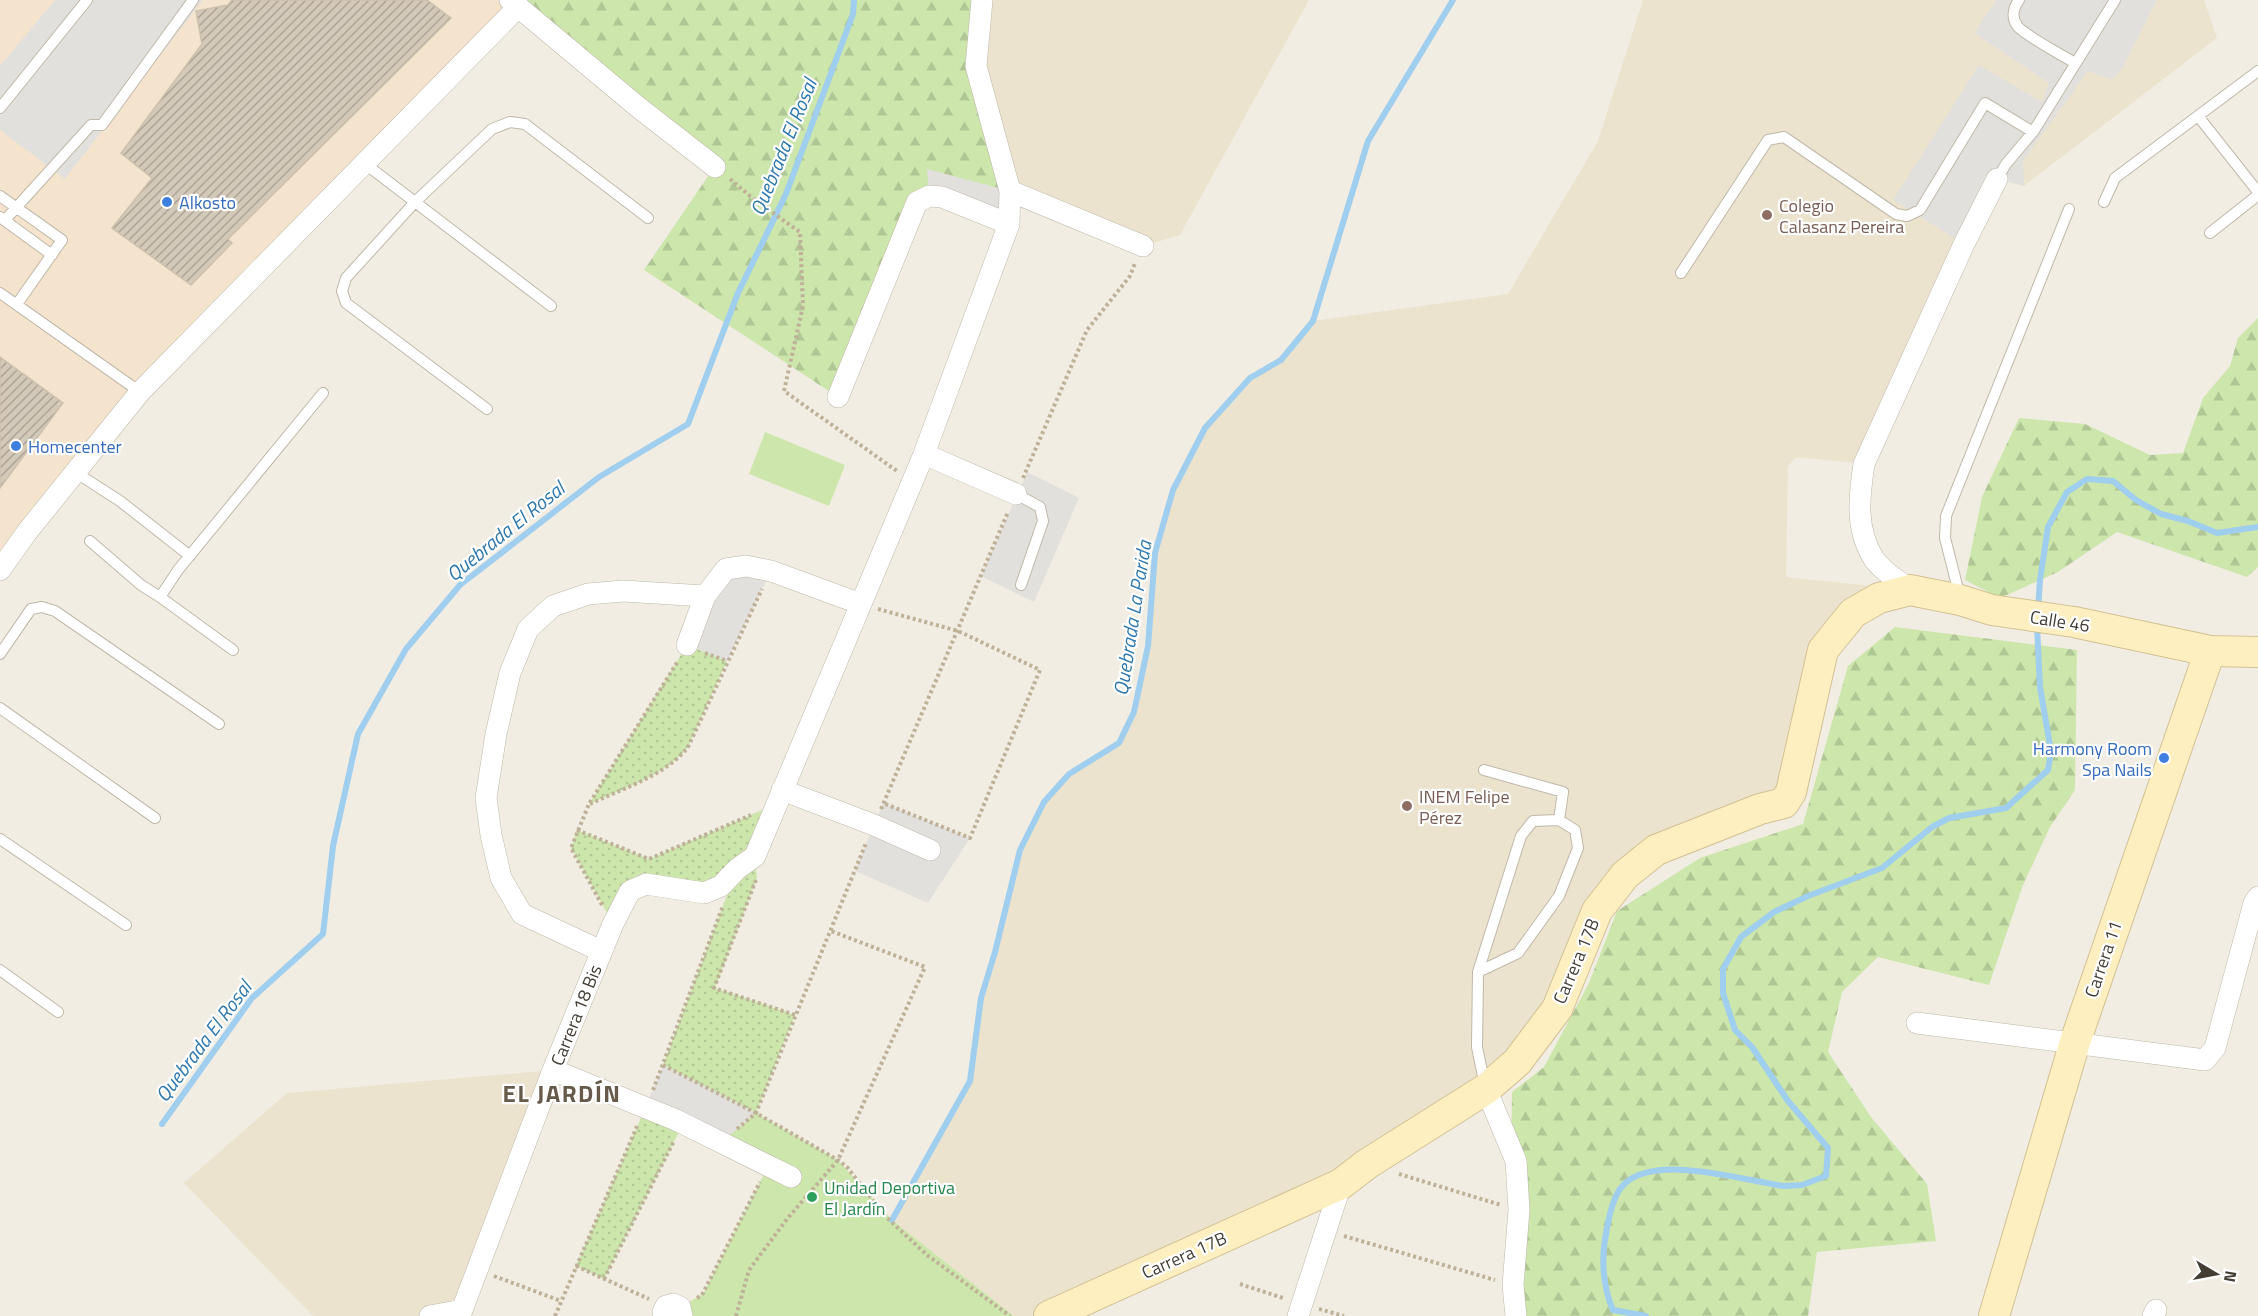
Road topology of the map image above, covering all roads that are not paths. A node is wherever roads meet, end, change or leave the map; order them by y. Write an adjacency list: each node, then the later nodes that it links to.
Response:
1 (87, 0): 9 (lane)
2 (193, 0): 20 (lane)
3 (982, 0): 15 (street)
4 (2019, 0): 7 (lane)
5 (2115, 0): 7 (lane)
6 (514, 3): 12 (street); 13 (street)
7 (2075, 63): 11 (lane)
8 (2258, 71): 10 (lane)
9 (0, 108)
10 (2198, 116): 16 (lane); 19 (lane)
11 (2033, 132): 14 (lane); 28 (lane)
12 (364, 163): 18 (lane); 32 (street)
13 (716, 166)
14 (1997, 179): 43 (street)
15 (1010, 191): 24 (street); 26 (street)
16 (2258, 194): 25 (lane)
17 (0, 196): 20 (lane)
18 (415, 202): 23 (lane); 31 (lane); 35 (lane)
19 (2104, 202)
20 (16, 207): 22 (lane); 27 (lane)
21 (2069, 208): 46 (lane)
22 (2, 218): 27 (lane)
23 (648, 218)
24 (1009, 224): 34 (street); 36 (street)
25 (2211, 233)
26 (1143, 246)
27 (52, 255): 30 (lane)
28 (1681, 273)
29 (0, 293): 30 (lane)
30 (17, 304): 32 (lane)
31 (551, 306)
32 (140, 392): 37 (street)
33 (323, 393): 40 (lane)
34 (838, 397)
35 (487, 409)
36 (924, 454): 38 (street); 47 (street)
37 (75, 472): 40 (lane); 41 (street)
38 (1016, 494): 42 (lane)
39 (90, 541): 45 (lane)
40 (190, 556): 45 (lane)
41 (0, 570)
42 (1021, 585)
43 (1910, 590): 46 (street, Calle 46); 70 (street, Carrera 17B)
44 (705, 596): 47 (street); 48 (street); 63 (street)
45 (160, 597): 50 (lane)
46 (1960, 600): 51 (street, Calle 46)
47 (861, 604): 56 (street)
48 (687, 645)
49 (1, 650): 54 (lane)
50 (233, 650)
51 (2210, 651): 52 (street); 68 (street, Carrera 11)
52 (2258, 652)
53 (0, 708): 57 (lane)
54 (219, 724)
55 (1484, 770): 58 (lane)
56 (779, 797): 60 (street); 63 (street, Carrera 18 Bis)
57 (155, 818)
58 (1559, 820): 65 (lane); 65 (lane)
59 (0, 839): 62 (lane)
60 (930, 850)
61 (2258, 897): 68 (street)
62 (126, 925)
63 (601, 951): 69 (street, Carrera 18 Bis)
64 (0, 970): 66 (lane)
65 (1478, 972): 70 (lane)
66 (58, 1012)
67 (1917, 1023): 68 (street)
68 (2074, 1042): 78 (street, Carrera 11)
69 (553, 1070): 71 (street); 73 (street, Carrera 18 Bis)
70 (1486, 1089): 72 (street, Carrera 17B); 77 (street)
71 (791, 1177)
72 (1341, 1184): 75 (street, Carrera 17B); 76 (street)
73 (461, 1313): 74 (street, Carrera 18 Bis)
74 (430, 1316)
75 (1049, 1316)
76 (1298, 1316)
77 (1516, 1316)
78 (1994, 1316)

